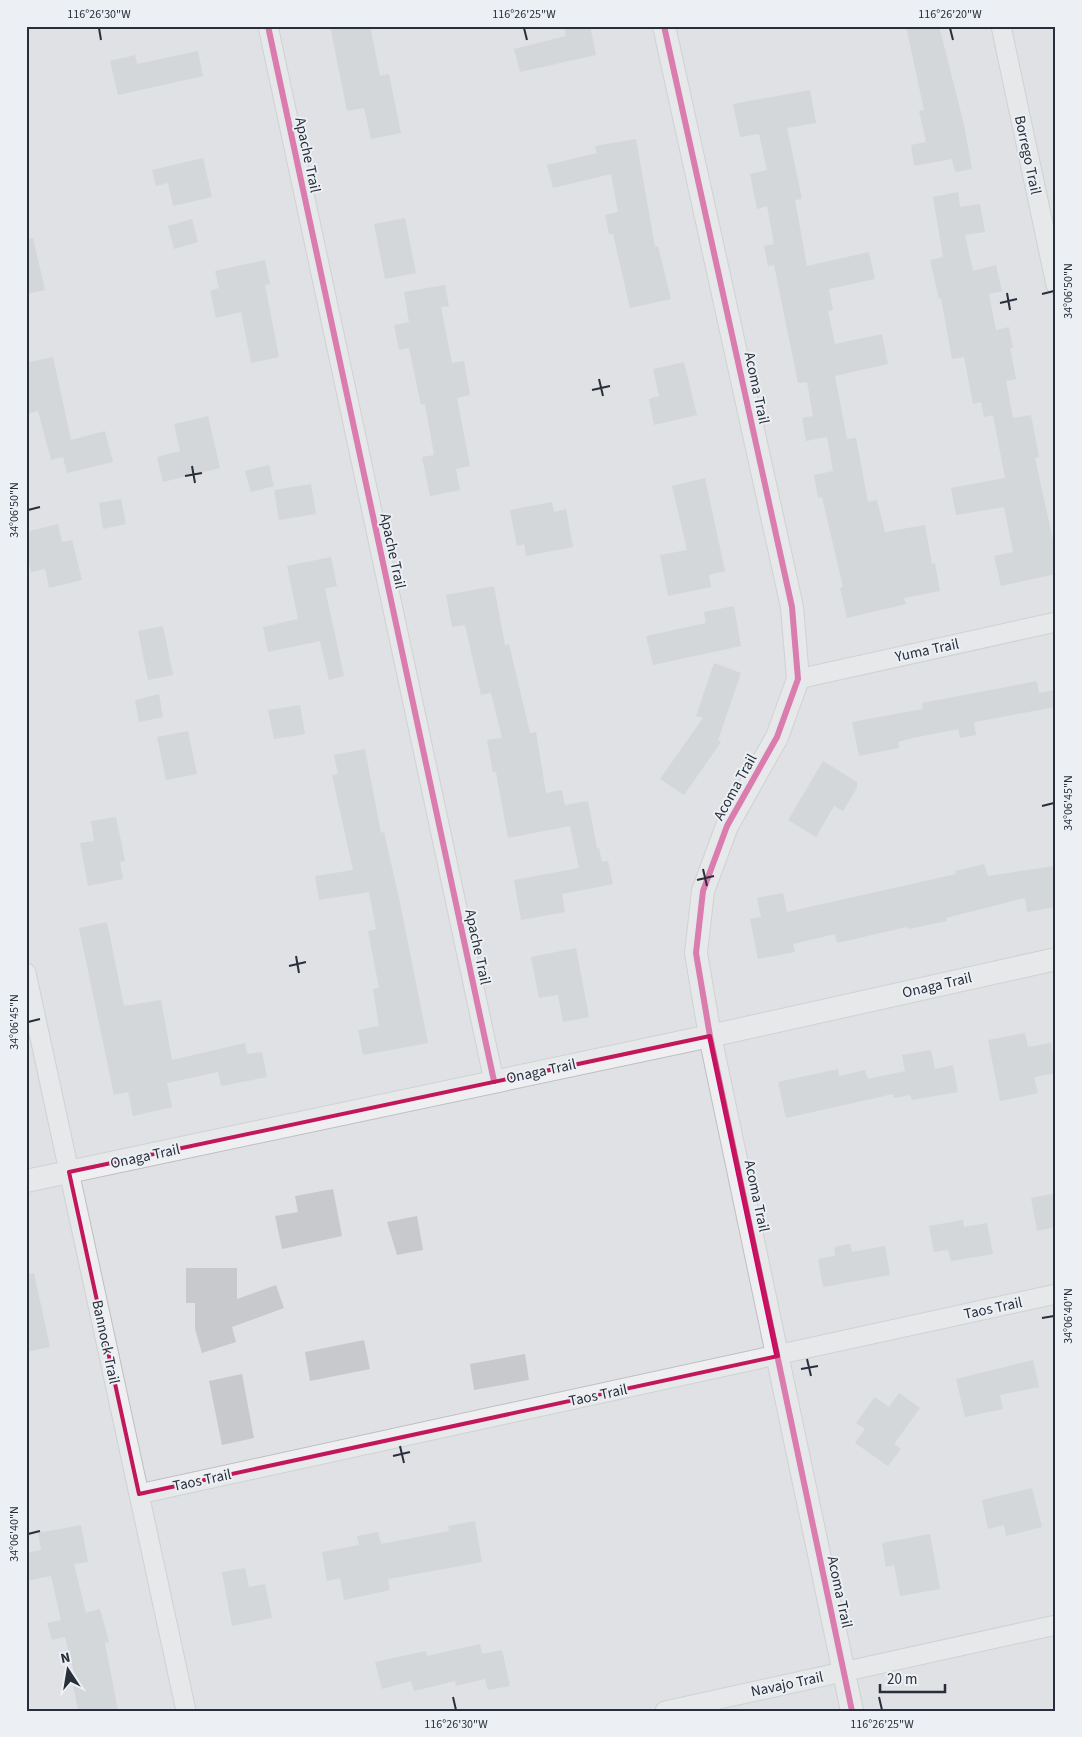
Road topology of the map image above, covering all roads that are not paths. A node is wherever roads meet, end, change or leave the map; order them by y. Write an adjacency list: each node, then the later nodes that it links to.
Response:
1 (268, 26): 10 (street, Apache Trail)
2 (664, 26): 6 (street, Acoma Trail)
3 (1000, 26): 4 (street, Borrego Trail)
4 (1056, 284)
5 (1056, 622): 6 (street, Yuma Trail)
6 (798, 679): 9 (street, Acoma Trail)
7 (1056, 959): 9 (street, Onaga Trail)
8 (26, 973): 11 (street, Bannock Trail)
9 (710, 1036): 10 (street, Onaga Trail); 14 (street, Acoma Trail)
10 (494, 1081): 11 (street, Onaga Trail)
11 (69, 1172): 12 (street, Onaga Trail); 15 (street, Bannock Trail)
12 (26, 1181)
13 (1056, 1294): 14 (street, Taos Trail)
14 (778, 1356): 15 (street, Taos Trail); 17 (street, Acoma Trail)
15 (139, 1494): 18 (street, Bannock Trail)
16 (1056, 1626): 17 (street, Navajo Trail)
17 (844, 1672): 19 (street, Navajo Trail); 20 (street, Acoma Trail)
18 (186, 1711)
19 (665, 1711)
20 (852, 1711)

